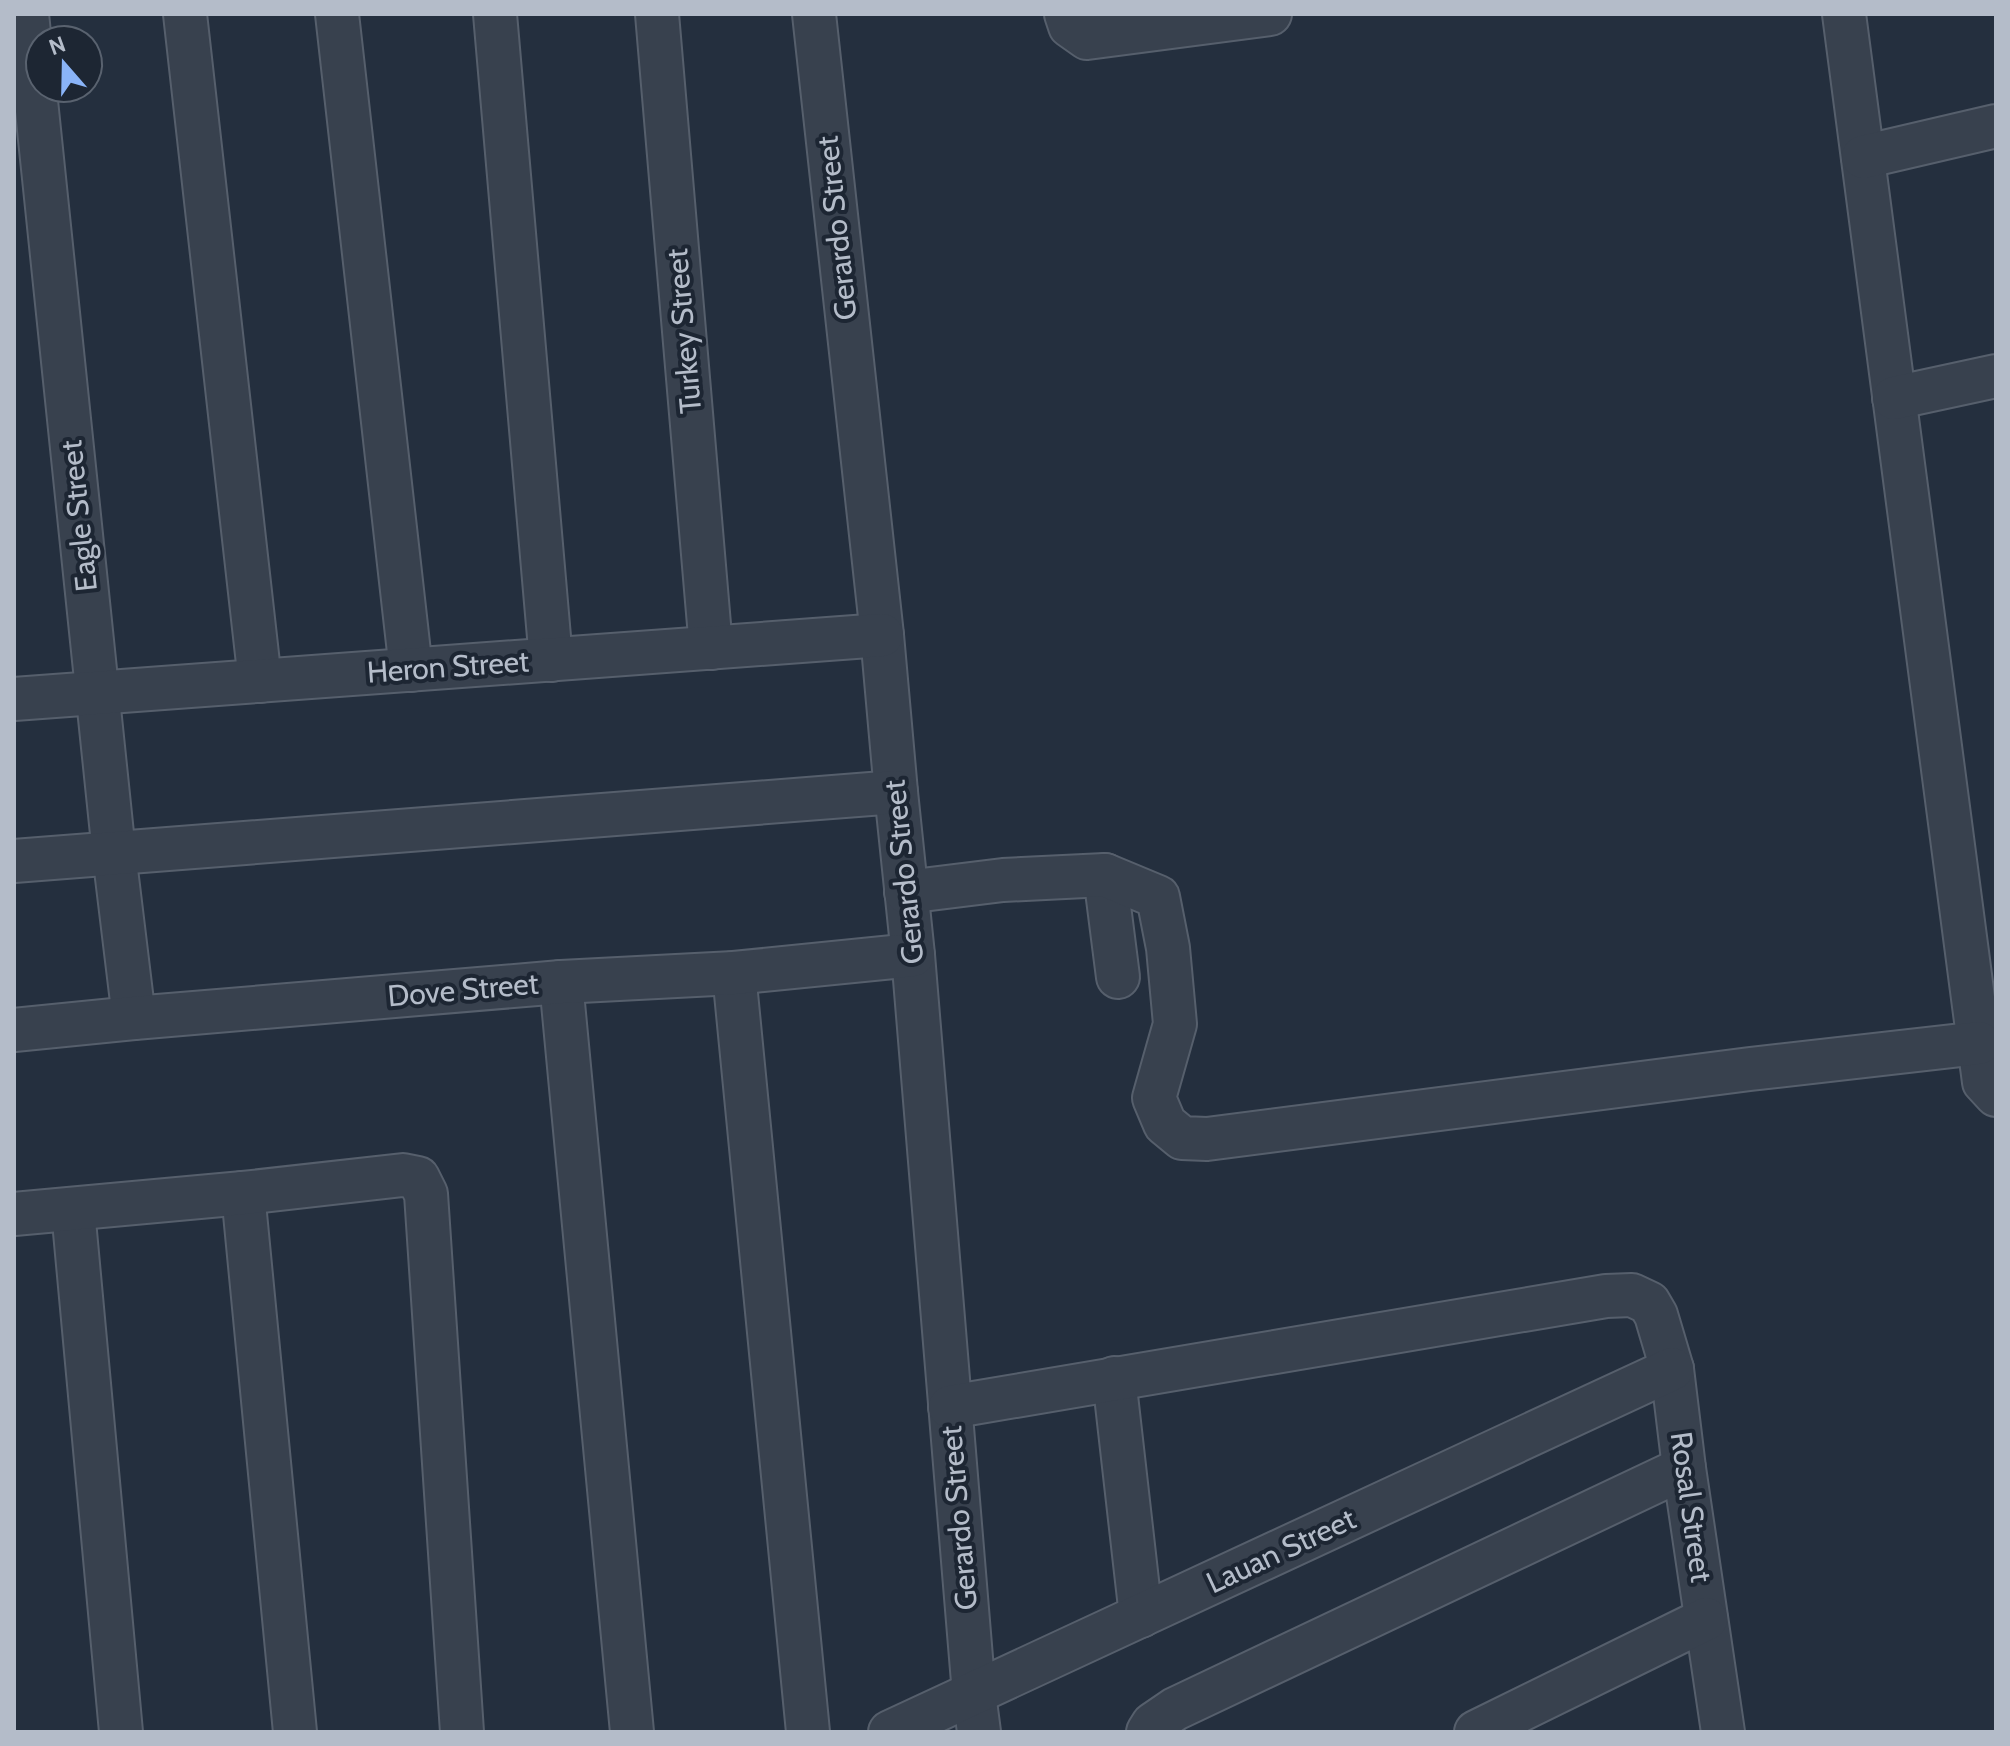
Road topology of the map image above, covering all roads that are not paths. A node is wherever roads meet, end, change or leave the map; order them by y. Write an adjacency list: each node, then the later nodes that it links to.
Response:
1 (27, 14): 19 (street, Eagle Street)
2 (185, 14): 18 (street)
3 (337, 14): 17 (street)
4 (495, 14): 16 (street)
5 (657, 14): 15 (street, Turkey Street)
6 (814, 14): 14 (street, Gerardo Street)
7 (1066, 14): 8 (street)
8 (1270, 14)
9 (1844, 14): 11 (street)
10 (1996, 126): 11 (street)
11 (1863, 157): 13 (street)
12 (1996, 376): 13 (street)
13 (1894, 398): 32 (street)
14 (882, 635): 15 (street, Heron Street); 21 (street, Gerardo Street)
15 (711, 648): 16 (street, Heron Street)
16 (551, 660): 17 (street, Heron Street)
17 (411, 670): 18 (street, Heron Street)
18 (260, 681): 19 (street, Heron Street)
19 (97, 693): 20 (street, Heron Street); 22 (street, Eagle Street)
20 (14, 699)
21 (896, 792): 22 (street); 25 (street, Gerardo Street)
22 (114, 853): 23 (street); 30 (street, Eagle Street)
23 (14, 861)
24 (1105, 875): 25 (street); 28 (street); 32 (street)
25 (906, 892): 26 (street, Gerardo Street)
26 (913, 955): 27 (street, Dove Street); 39 (street, Gerardo Street)
27 (734, 973): 29 (street, Dove Street); 48 (street)
28 (1118, 977)
29 (561, 982): 30 (street, Dove Street); 47 (street)
30 (134, 1018): 31 (street, Dove Street)
31 (14, 1030)
32 (1979, 1043): 33 (street)
33 (1996, 1095)
34 (243, 1193): 35 (street); 45 (street); 46 (street)
35 (73, 1210): 36 (street); 44 (street)
36 (14, 1214)
37 (1672, 1369): 38 (street, Rosal Street); 40 (street, Rosal Street); 41 (street, Lauan Street)
38 (1114, 1378): 39 (street); 41 (street)
39 (950, 1407): 43 (street, Gerardo Street)
40 (1684, 1468): 42 (street, Rosal Street); 50 (street)
41 (1141, 1616): 43 (street, Lauan Street)
42 (1706, 1619): 51 (street); 52 (street, Rosal Street)
43 (977, 1713): 49 (street, Lauan Street)
44 (121, 1732)
45 (295, 1732)
46 (462, 1732)
47 (632, 1732)
48 (808, 1732)
49 (890, 1732)
50 (1148, 1732)
51 (1476, 1732)
52 (1723, 1732)

